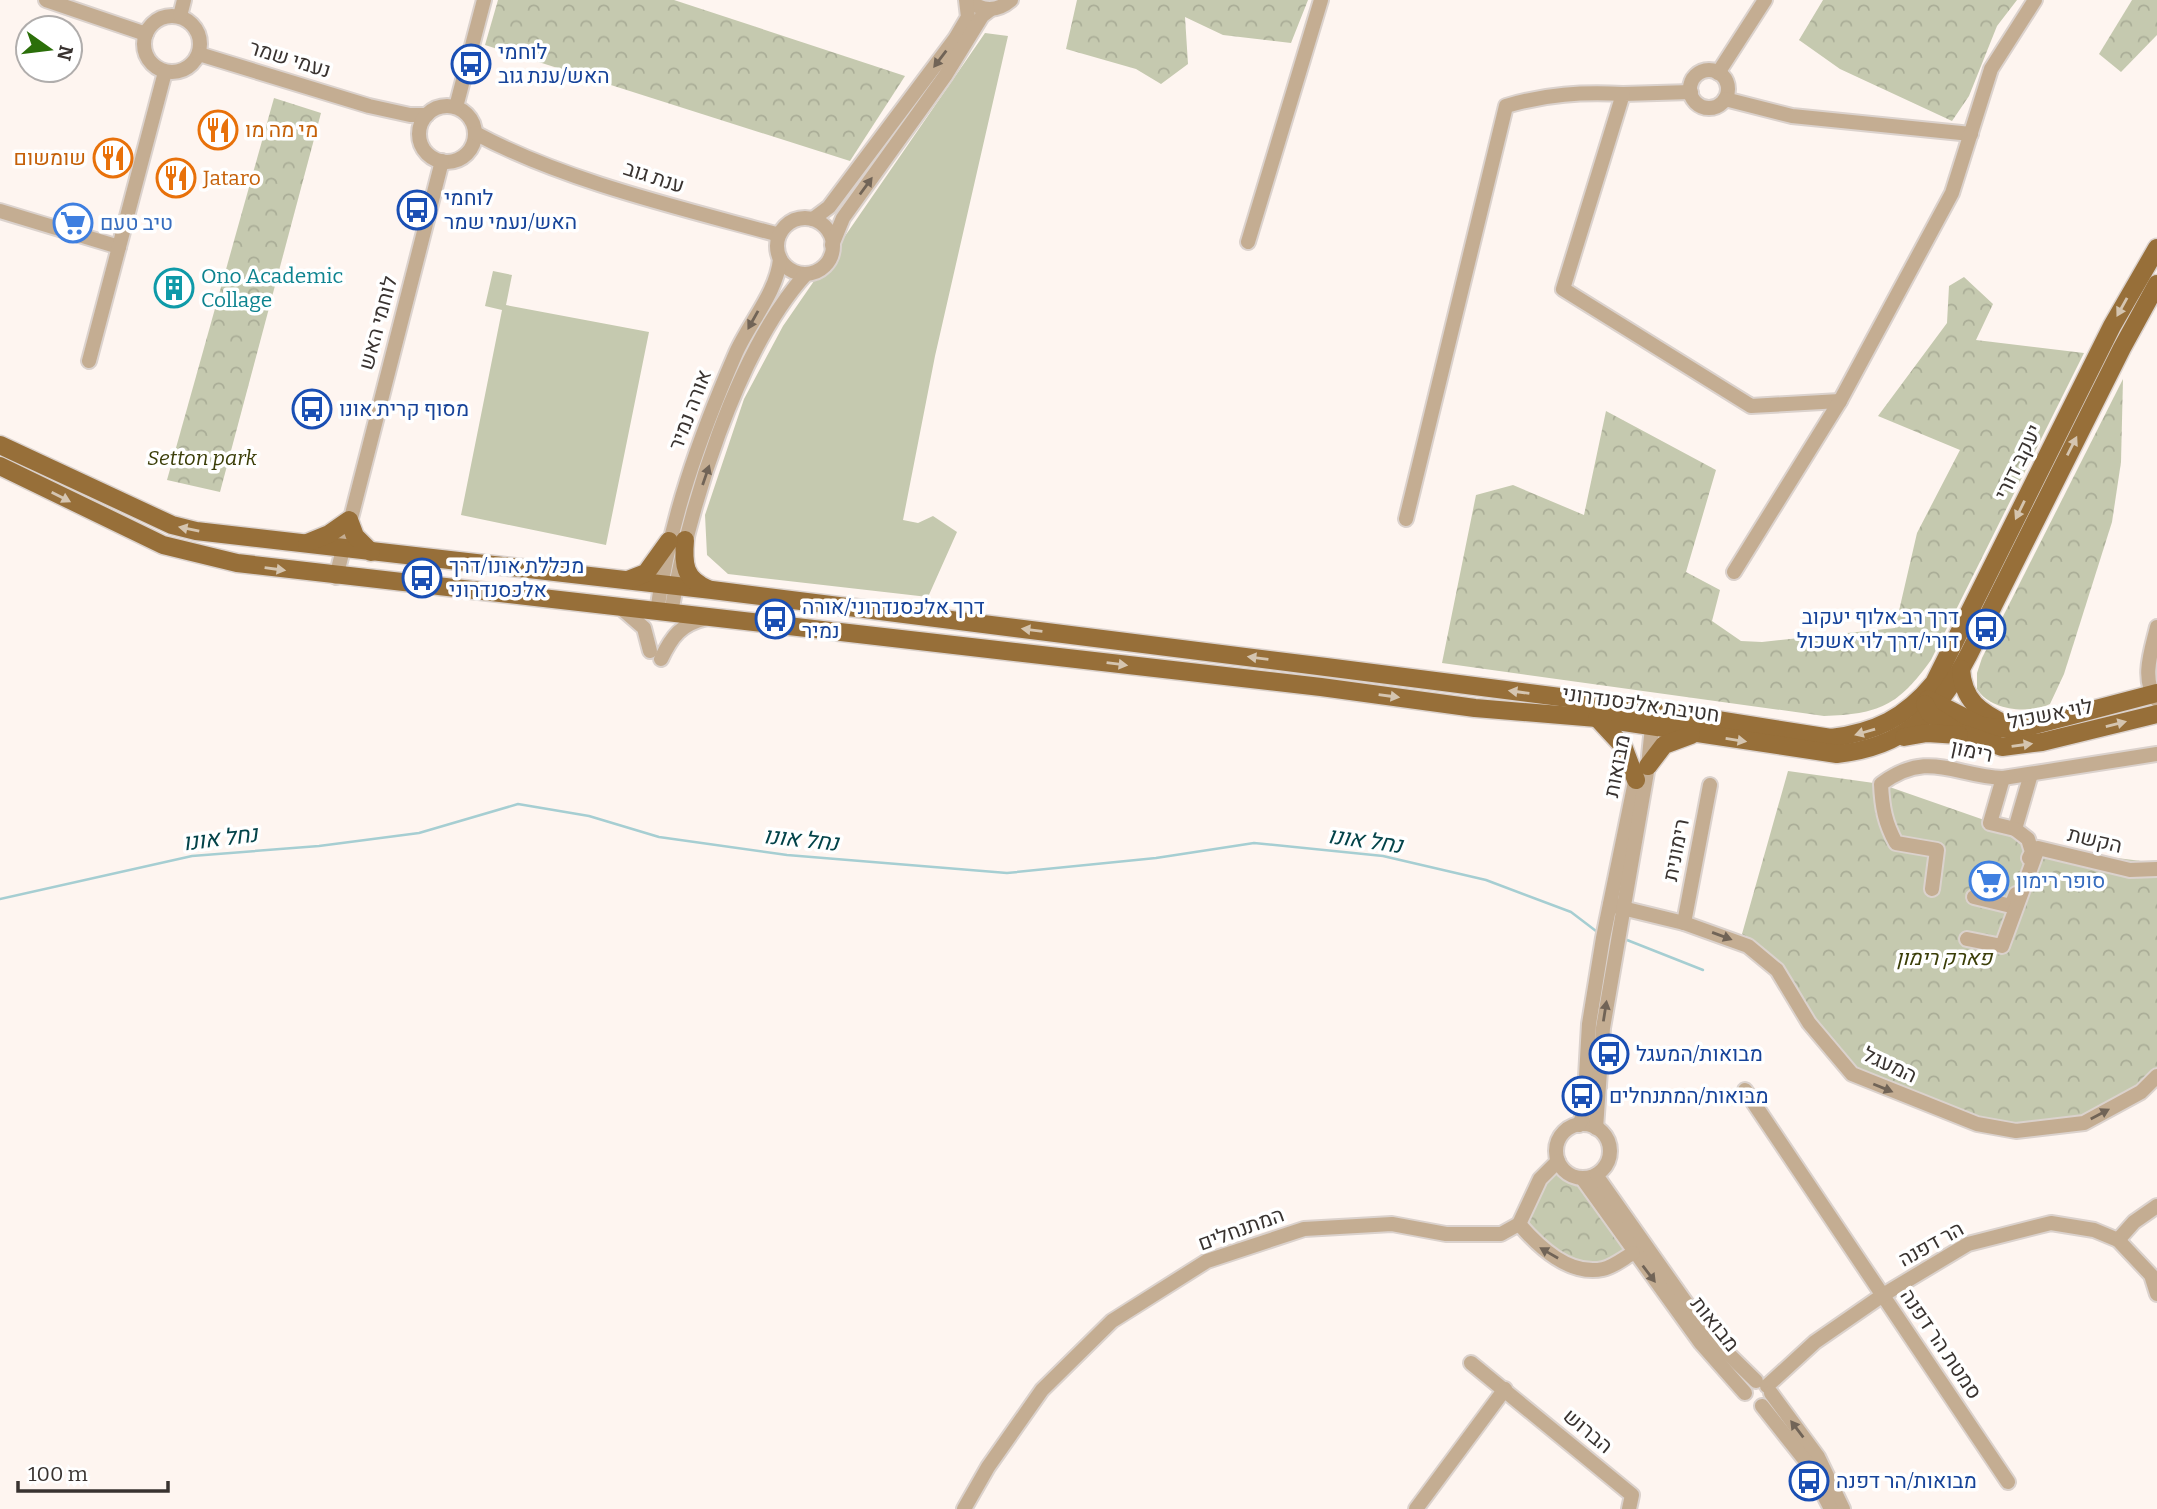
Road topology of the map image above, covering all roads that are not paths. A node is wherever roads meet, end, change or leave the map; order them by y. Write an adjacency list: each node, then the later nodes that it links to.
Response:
1 (46, 0): 11 (street)
2 (184, 0): 10 (street)
3 (484, 0): 19 (street)
4 (967, 0): 9 (street); 28 (street, one-way to 28)
5 (1011, 0): 9 (street)
6 (1321, 0): 30 (street)
7 (1765, 0): 14 (street)
8 (2035, 0): 22 (street)
9 (991, 9): 31 (street, one-way to 9)
10 (180, 16): 11 (street); 12 (street)
11 (146, 34): 13 (street)
12 (199, 54): 13 (street); 18 (street, נעמי שמר)
13 (165, 72): 32 (street)
14 (1718, 73): 15 (street); 17 (street)
15 (1691, 92): 16 (street); 17 (street)
16 (1623, 94): 38 (street); 41 (street)
17 (1725, 100): 22 (street)
18 (369, 106): 20 (street, נעמי שמר); 23 (street, נעמי שמר)
19 (456, 107): 20 (street); 21 (street)
20 (427, 115): 23 (street)
21 (475, 133): 24 (street); 25 (street, ענת גוב)
22 (1971, 134): 38 (street)
23 (420, 136): 26 (street)
24 (468, 153): 25 (street, ענת גוב); 26 (street)
25 (517, 155): 29 (street, ענת גוב)
26 (442, 161): 42 (street, לוחמי האש)
27 (0, 211): 32 (street)
28 (813, 219): 29 (street); 31 (street)
29 (779, 235): 34 (street)
30 (1248, 242)
31 (832, 245): 35 (street)
32 (119, 247): 37 (street)
33 (2157, 248): 57 (main road, יעקב דורי, one-way to 57)
34 (780, 259): 35 (street); 43 (street, אורה נמיר, one-way to 43)
35 (806, 274): 43 (street, אורה נמיר, one-way to 35)
36 (2157, 284): 56 (main road, יעקב דורי, one-way to 36)
37 (89, 361)
38 (1840, 401): 47 (street)
39 (0, 445): 44 (main road, חטיבת אלכסנדרוני, one-way to 39)
40 (0, 466): 48 (main road, חטיבת אלכסנדרוני, one-way to 48)
41 (1406, 519)
42 (349, 520): 44 (main road); 45 (street, לוחמי האש); 46 (main road)
43 (677, 541): 49 (main road); 50 (street, אורה נמיר); 51 (main road)
44 (306, 543): 45 (main road, חטיבת אלכסנדרוני)
45 (342, 549): 46 (main road, חטיבת אלכסנדרוני); 48 (street, לוחמי האש)
46 (371, 552): 49 (main road, חטיבת אלכסנדרוני)
47 (1734, 572)
48 (336, 577): 52 (main road, חטיבת אלכסנדרוני)
49 (625, 582): 50 (main road, חטיבת אלכסנדרוני)
50 (668, 586): 51 (main road, חטיבת אלכסנדרוני); 53 (street, אורה נמיר)
51 (712, 590): 60 (main road, חטיבת אלכסנדרוני, one-way to 51)
52 (620, 607): 53 (main road, חטיבת אלכסנדרוני); 54 (street)
53 (664, 612): 54 (main road, חטיבת אלכסנדרוני)
54 (709, 617): 59 (main road, חטיבת אלכסנדרוני, one-way to 59)
55 (2157, 627): 58 (street)
56 (1961, 669): 57 (main road, יעקב דורי); 61 (main road)
57 (1930, 704): 60 (main road, חטיבת אלכסנדרוני, one-way to 60); 61 (main road, לוי אשכול); 63 (main road, לוי אשכול); 64 (main road, חטיבת אלכסנדרוני)
58 (2156, 706): 61 (main road, לוי אשכול); 63 (main road, לוי אשכול, one-way to 58)
59 (1597, 718): 60 (main road, חטיבת אלכסנדרוני); 69 (main road)
60 (1651, 721): 62 (main road, חטיבת אלכסנדרוני); 66 (street, מבואות); 69 (street, מבואות)
61 (2016, 730)
62 (1696, 734): 64 (main road, חטיבת אלכסנדרוני, one-way to 64); 66 (main road)
63 (1966, 737): 64 (main road)
64 (1892, 740)
65 (2157, 754): 67 (street, רימון)
66 (1648, 766): 75 (street, מבואות)
67 (2031, 774): 68 (street, רימון); 71 (street)
68 (2003, 778): 71 (street); 73 (street, רימון)
69 (1636, 780): 75 (street, מבואות)
70 (1710, 785): 76 (street, רימונית)
71 (2015, 829): 74 (street)
72 (2157, 869): 77 (street, הקשת)
73 (1932, 888)
74 (1974, 897)
75 (1616, 906): 76 (street, המעגל); 80 (street, מבואות); 81 (street, מבואות, one-way to 75)
76 (1684, 923): 78 (street, המעגל, one-way to 78)
77 (1967, 939)
78 (2157, 1076)
79 (1745, 1090): 89 (street, סמטת הר דפנה)
80 (1579, 1125): 81 (street); 82 (street)
81 (1596, 1128): 83 (street)
82 (1558, 1161): 83 (street); 85 (street)
83 (1589, 1177): 87 (street, מבואות); 91 (street, מבואות)
84 (2157, 1206): 86 (street)
85 (1519, 1224): 87 (street, one-way to 85); 96 (street, המתנחלים)
86 (2118, 1240): 88 (street, הר דפנה); 89 (street, הר דפנה)
87 (1633, 1253): 93 (street, מבואות, one-way to 93)
88 (2157, 1294)
89 (1883, 1295): 91 (street, הר דפנה); 95 (street, סמטת הר דפנה)
90 (1471, 1363): 92 (street, הברוש)
91 (1765, 1387): 93 (street); 94 (street); 100 (street, מבואות, one-way to 91)
92 (1505, 1389): 97 (street); 98 (street, הברוש)
93 (1745, 1393): 94 (street)
94 (1762, 1406): 99 (street)
95 (2008, 1482)
96 (964, 1509)
97 (1416, 1509)
98 (1629, 1509)
99 (1831, 1509)
100 (1843, 1509)

